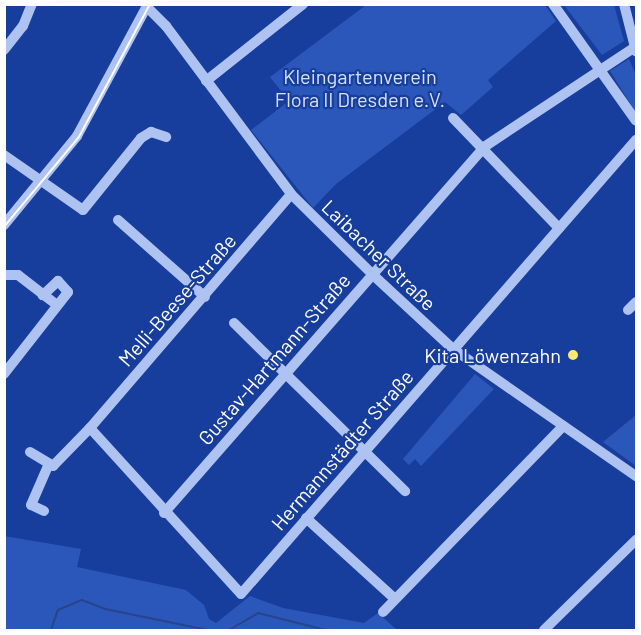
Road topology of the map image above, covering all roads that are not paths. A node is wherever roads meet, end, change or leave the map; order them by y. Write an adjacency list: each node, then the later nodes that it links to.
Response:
1 (32, 4): 7 (street)
2 (303, 4): 9 (street)
3 (554, 4): 8 (street)
4 (624, 4): 6 (street)
5 (148, 6): 9 (street, Laibacher Straße); 16 (street)
6 (636, 49): 8 (street, Gustav-Hartmann-Straße)
7 (4, 50)
8 (602, 68): 11 (street); 14 (street, Gustav-Hartmann-Straße)
9 (206, 81): 17 (street, Laibacher Straße)
10 (453, 118): 14 (street)
11 (636, 121)
12 (166, 137): 16 (street)
13 (636, 140): 20 (street, Hermannstädter Straße)
14 (484, 147): 20 (street); 21 (street, Gustav-Hartmann-Straße)
15 (4, 155): 16 (street)
16 (40, 182): 19 (street)
17 (291, 194): 21 (street, Laibacher Straße); 24 (street, Melli-Beese-Straße)
18 (118, 220): 24 (street)
19 (4, 225)
20 (559, 228): 29 (street, Hermannstädter Straße)
21 (372, 274): 29 (street, Laibacher Straße); 30 (street, Gustav-Hartmann-Straße)
22 (4, 275): 23 (street)
23 (43, 295): 26 (street); 26 (street)
24 (205, 297): 33 (street, Melli-Beese-Straße)
25 (636, 302): 27 (street)
26 (57, 305): 31 (street)
27 (628, 310)
28 (234, 323): 30 (street)
29 (453, 349): 32 (street, Laibacher Straße); 35 (street, Hermannstädter Straße)
30 (285, 373): 35 (street); 40 (street, Gustav-Hartmann-Straße)
31 (4, 375)
32 (563, 426): 37 (street, Laibacher Straße); 43 (street)
33 (90, 428): 36 (street, Melli-Beese-Straße); 40 (street)
34 (30, 452): 36 (street)
35 (364, 452): 38 (street); 41 (street, Hermannstädter Straße)
36 (48, 466): 39 (street)
37 (636, 476)
38 (405, 491)
39 (44, 512)
40 (164, 513): 41 (street, Hermannstädter Straße)
41 (306, 518): 43 (street)
42 (636, 540): 45 (street)
43 (395, 599): 44 (street)
44 (382, 612)
45 (544, 630)

